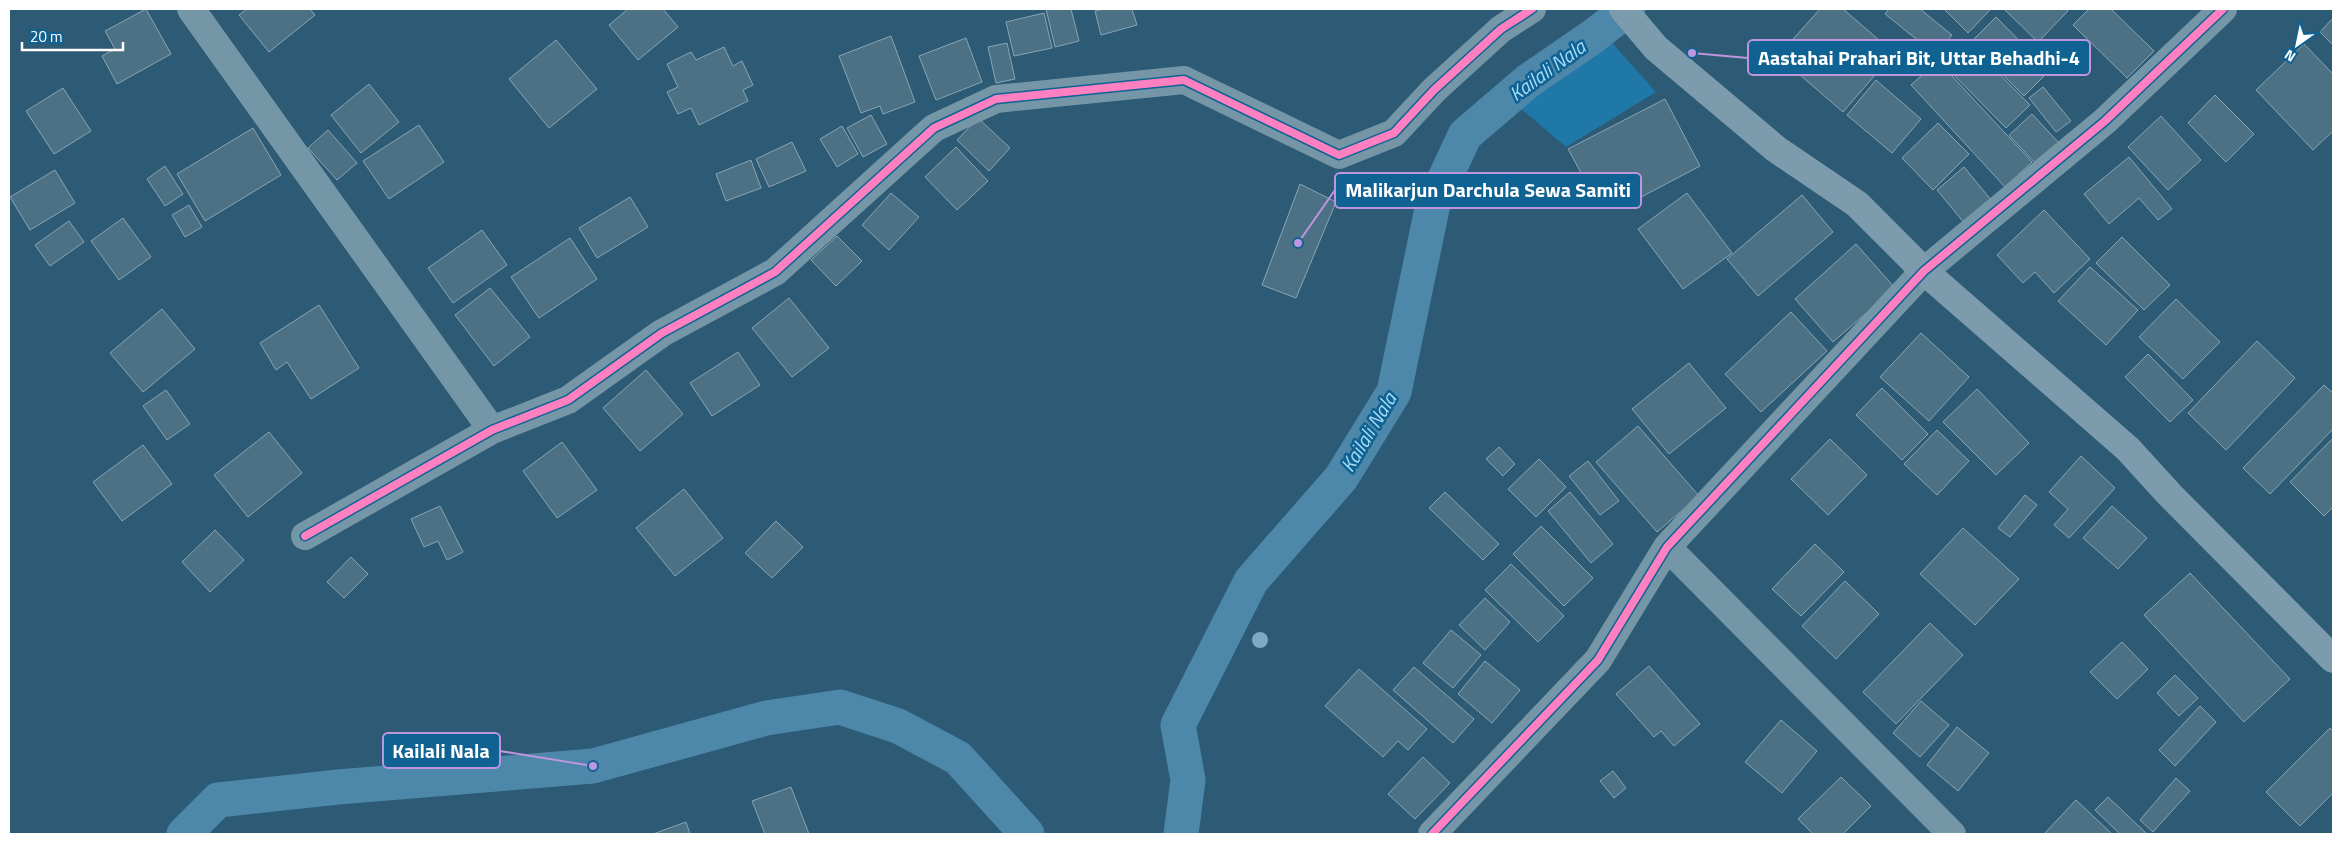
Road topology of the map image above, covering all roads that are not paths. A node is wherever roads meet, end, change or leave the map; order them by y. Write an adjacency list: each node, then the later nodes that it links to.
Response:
1 (191, 9): 6 (street)
2 (1532, 9): 6 (street)
3 (1623, 9): 5 (street)
4 (2223, 9): 5 (street)
5 (1924, 271): 8 (street); 9 (street)
6 (492, 430): 7 (street)
7 (305, 536)
8 (1667, 547): 10 (street); 11 (street)
9 (2333, 659)
10 (1432, 834)
11 (1952, 834)

